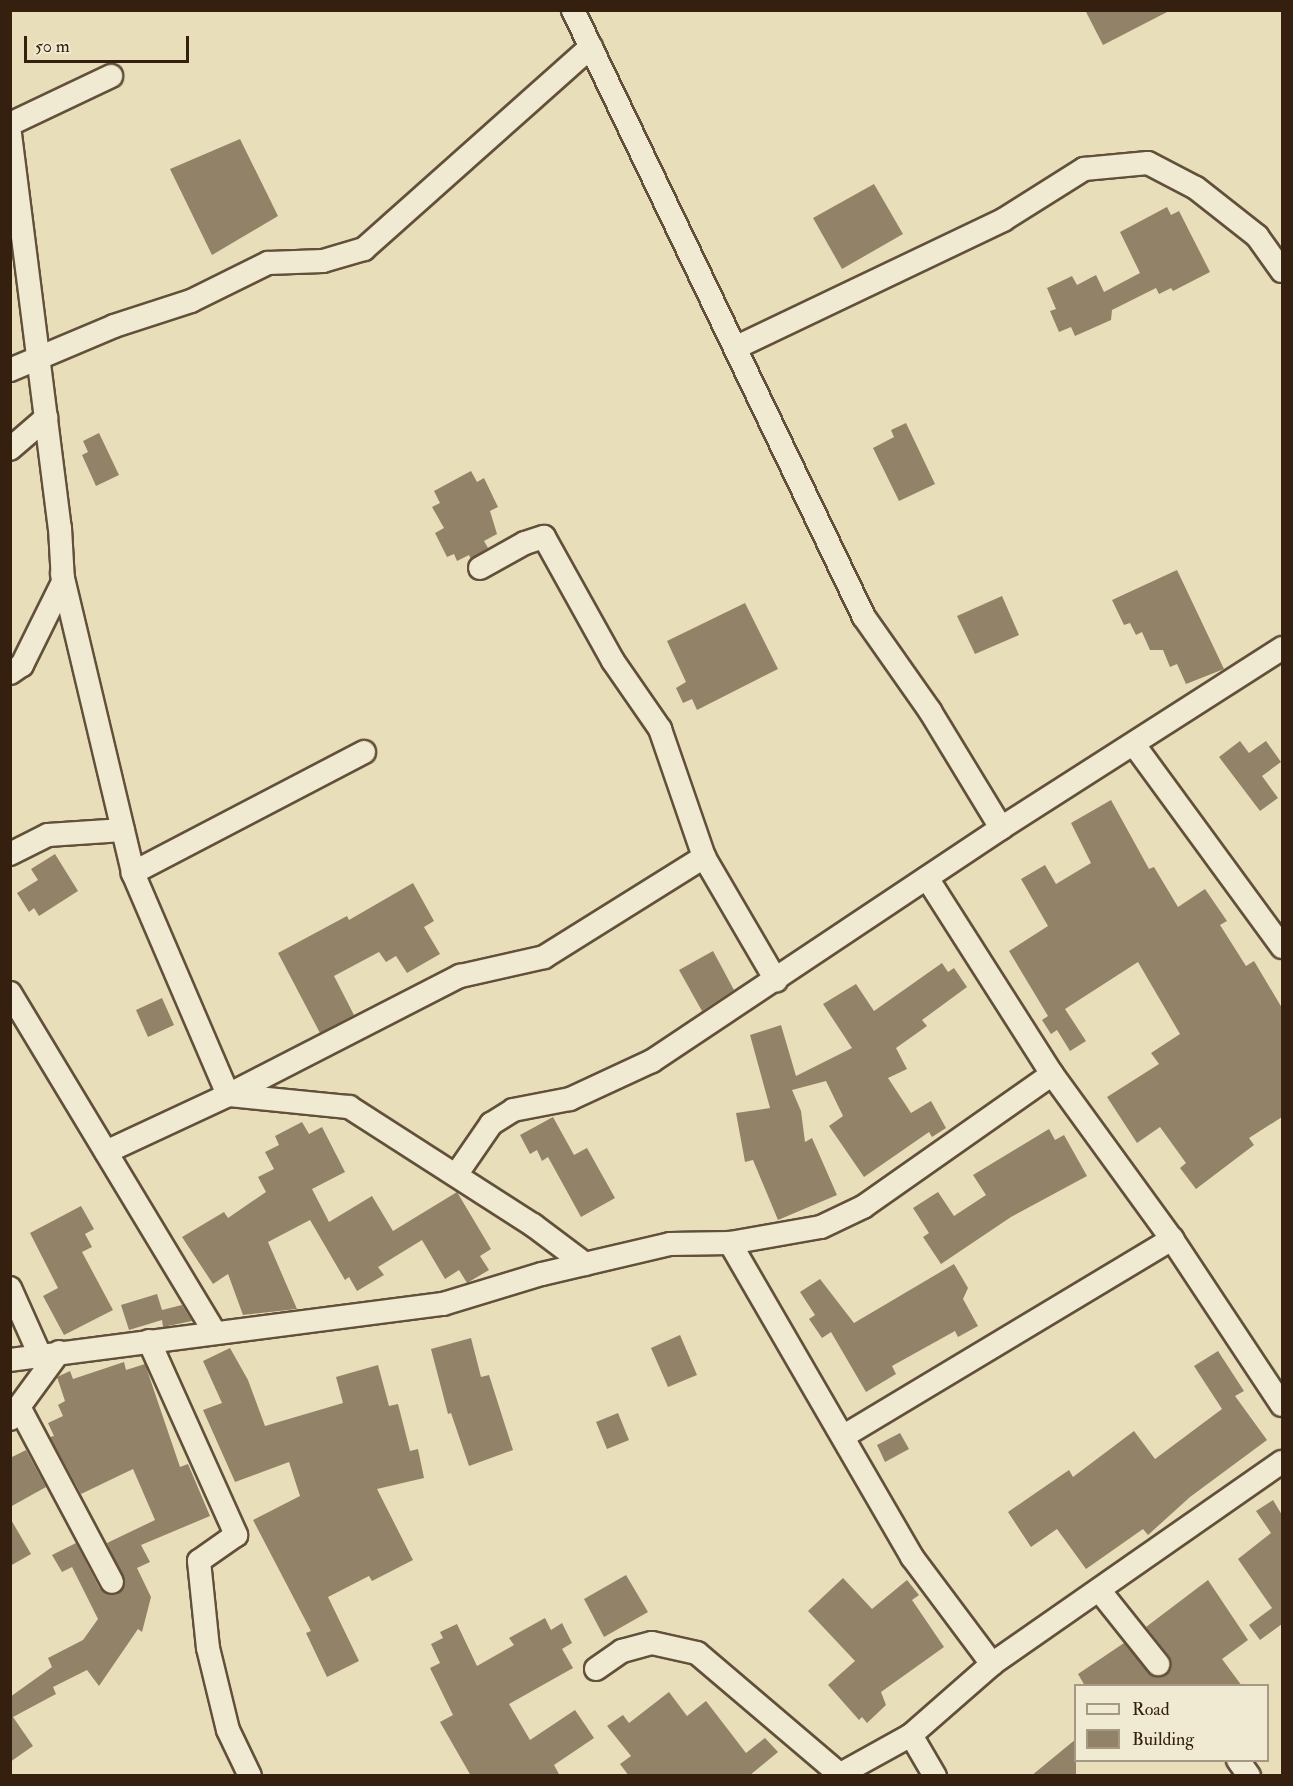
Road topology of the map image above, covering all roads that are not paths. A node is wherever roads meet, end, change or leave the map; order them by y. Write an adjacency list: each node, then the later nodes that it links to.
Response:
1 (573, 10): 2 (street)
2 (591, 47): 8 (street); 9 (street)
3 (111, 76): 4 (street)
4 (10, 124)
5 (10, 134): 6 (street)
6 (14, 189): 9 (street)
7 (1282, 271): 8 (street)
8 (737, 348): 19 (street)
9 (38, 358): 10 (street); 11 (street)
10 (10, 370)
11 (46, 418): 12 (street); 14 (street)
12 (10, 449)
13 (480, 568): 22 (street)
14 (62, 574): 16 (street); 20 (street)
15 (1282, 648): 17 (street)
16 (10, 674)
17 (1135, 746): 19 (street); 25 (street)
18 (364, 752): 23 (street)
19 (1001, 828): 24 (street)
20 (123, 830): 21 (street); 23 (street)
21 (10, 854)
22 (704, 857): 26 (street); 29 (street)
23 (133, 873): 29 (street)
24 (927, 878): 26 (street); 28 (street)
25 (1282, 946)
26 (776, 980): 31 (street)
27 (10, 993): 30 (street)
28 (1052, 1074): 32 (street); 33 (street)
29 (228, 1095): 30 (street); 31 (street)
30 (106, 1152): 36 (street)
31 (456, 1175): 34 (street)
32 (1172, 1239): 40 (street); 42 (street)
33 (730, 1243): 34 (street); 42 (street)
34 (585, 1264): 36 (street)
35 (10, 1288): 38 (street)
36 (215, 1333): 37 (street)
37 (149, 1341): 38 (street); 52 (street)
38 (50, 1354): 39 (street); 41 (street)
39 (10, 1360)
40 (1282, 1405)
41 (15, 1413): 44 (street)
42 (844, 1436): 46 (street)
43 (1279, 1471): 45 (street)
44 (112, 1582)
45 (1099, 1590): 46 (street); 47 (street)
46 (992, 1664): 49 (street)
47 (1158, 1664)
48 (596, 1669): 51 (street)
49 (911, 1735): 51 (street); 53 (street)
50 (1239, 1762): 54 (street)
51 (838, 1775)
52 (250, 1776)
53 (935, 1776)
54 (1249, 1776)

